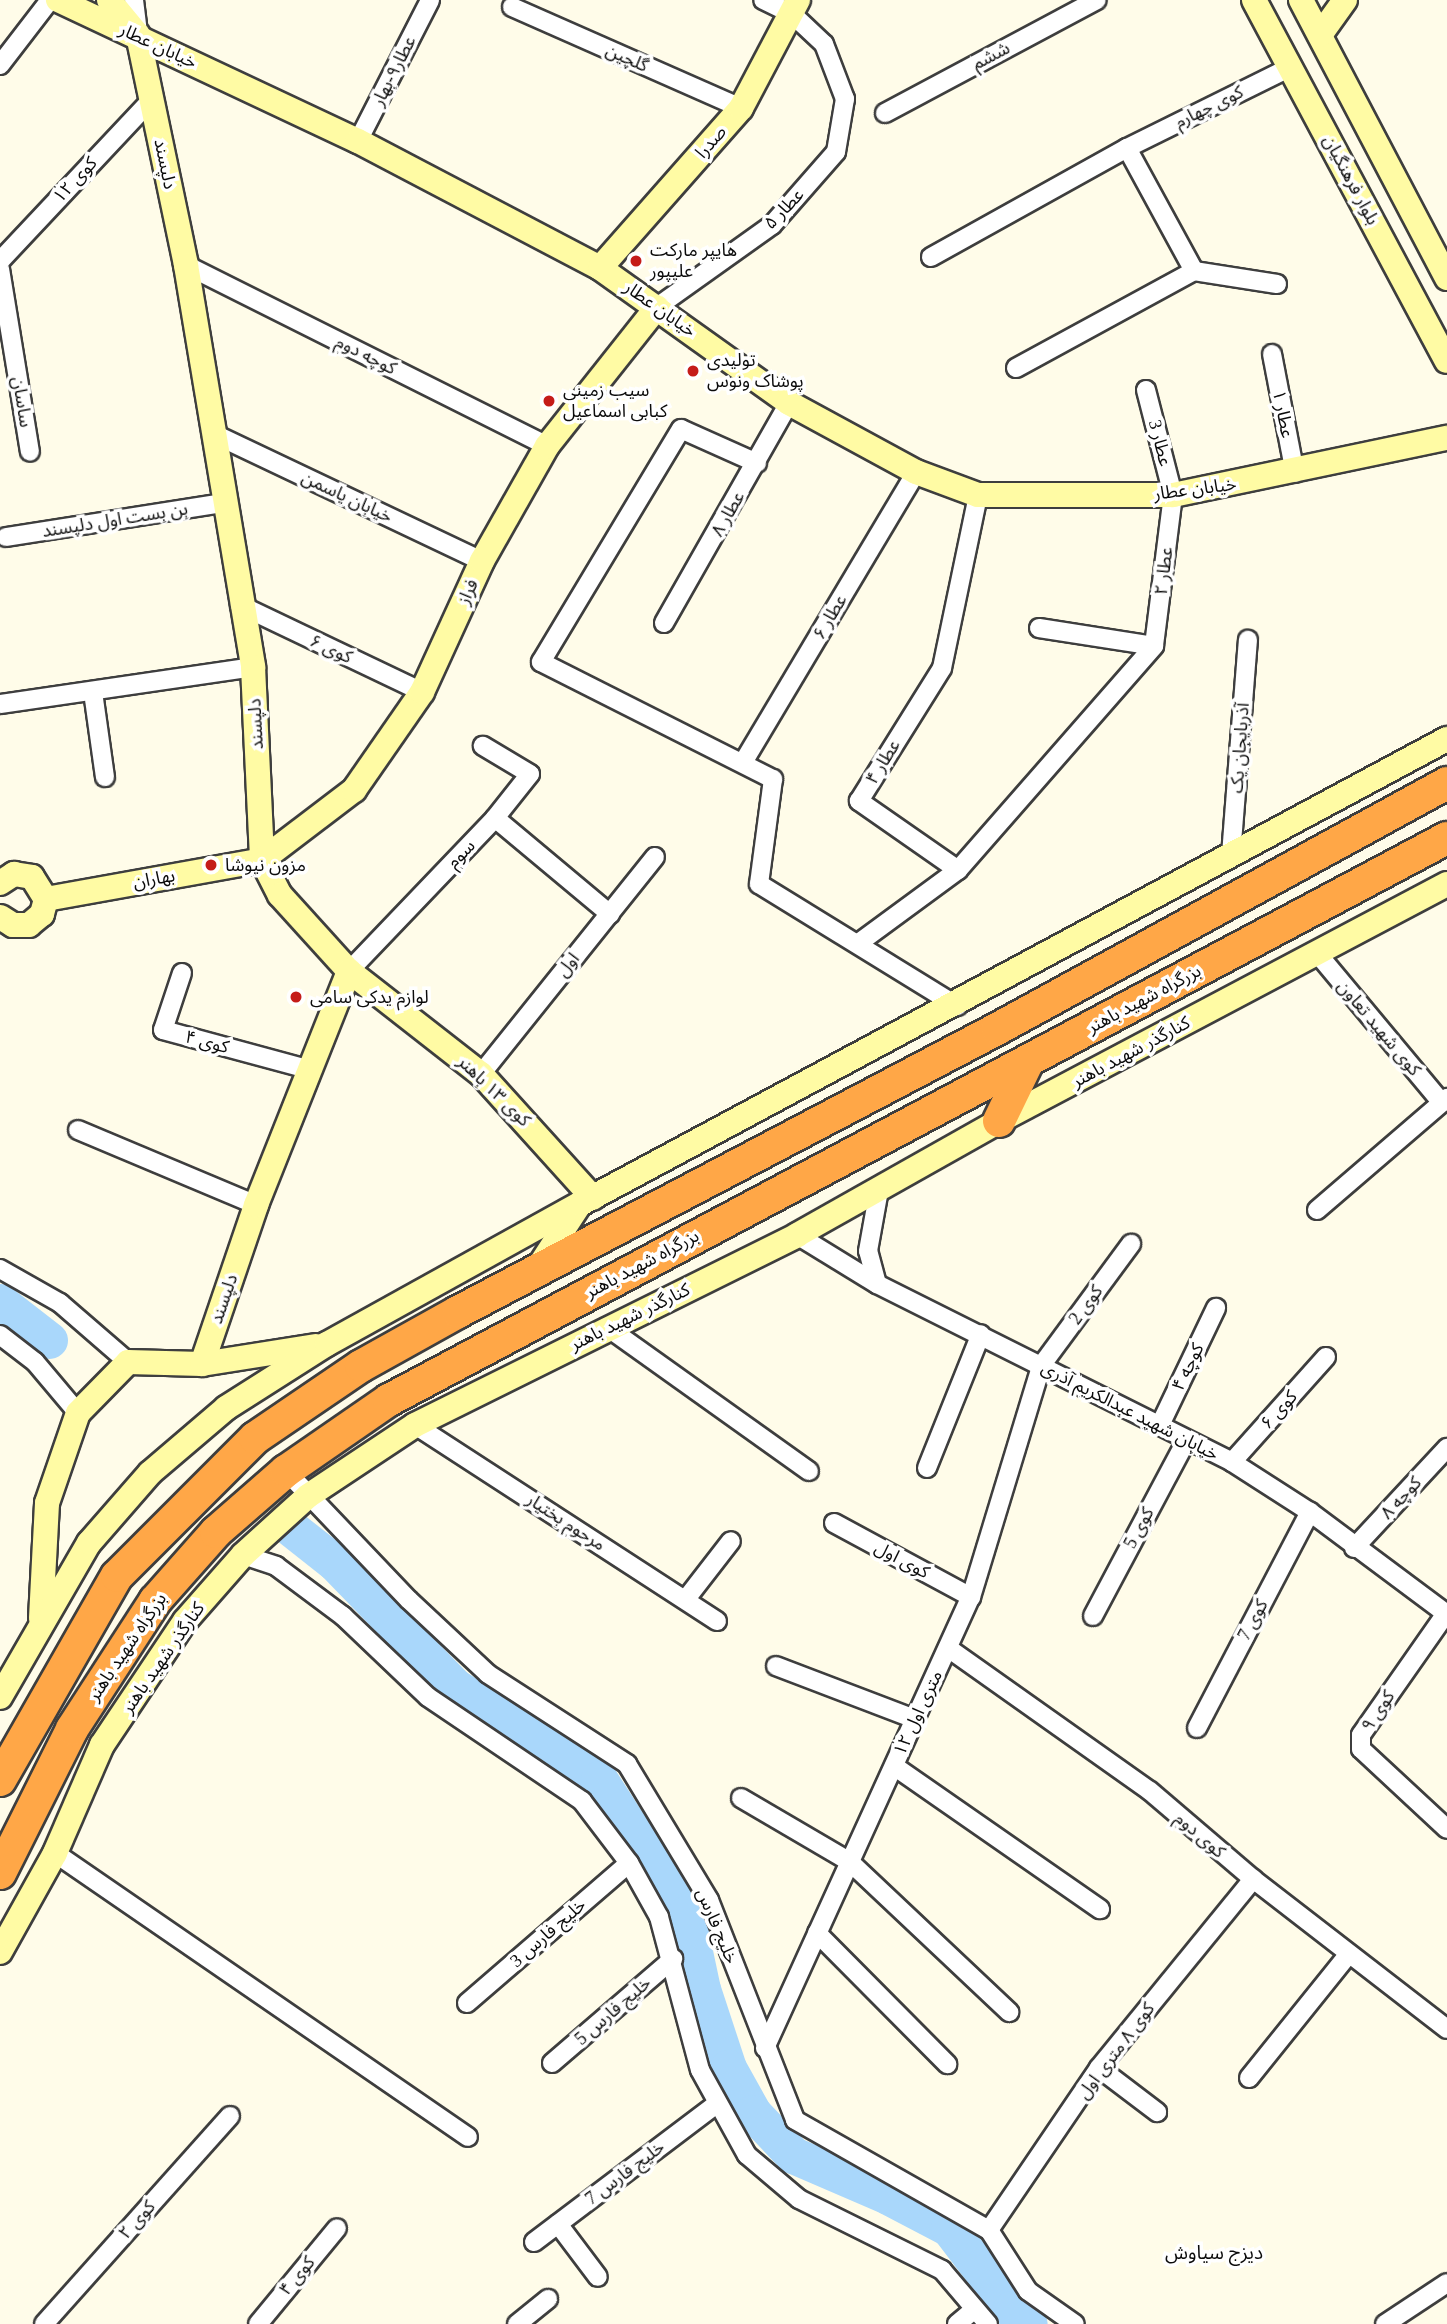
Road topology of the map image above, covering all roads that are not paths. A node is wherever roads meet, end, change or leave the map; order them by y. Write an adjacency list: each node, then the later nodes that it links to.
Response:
1 (50, 0): 15 (street)
2 (58, 0): 14 (main road, خیابان عطار)
3 (109, 0): 14 (main road)
4 (134, 0): 14 (street)
5 (430, 0): 20 (street, عطار۹-بهار)
6 (763, 0): 12 (street)
7 (1097, 0): 19 (street, ششم)
8 (1254, 0): 16 (main road, بلوار فرهنگیان)
9 (1301, 0): 13 (main road)
10 (1345, 0): 13 (main road)
11 (512, 7): 18 (street, گلچین)
12 (795, 7): 18 (main road, صدرا); 30 (street, عطار ۵)
13 (1320, 35): 28 (main road)
14 (138, 36): 17 (main road, دلپسند); 20 (main road, خیابان عطار)
15 (0, 65)
16 (1291, 67): 21 (street, کوی چهارم); 32 (main road, بلوار فرهنگیان)
17 (151, 100): 23 (street, کوی ۱۲); 24 (main road, دلپسند)
18 (741, 108): 25 (main road, صدرا)
19 (885, 113)
20 (358, 141): 25 (main road, خیابان عطار)
21 (1127, 148): 22 (street, کوی چهارم); 27 (street)
22 (931, 257)
23 (0, 261)
24 (186, 265): 36 (main road, دلپسند); 38 (street, کوچه دوم)
25 (600, 268): 30 (main road, خیابان عطار)
26 (0, 269): 39 (street, ساسان)
27 (1194, 271): 29 (street); 33 (street)
28 (1447, 278)
29 (1277, 284)
30 (657, 307): 35 (main road, خیابان عطار); 38 (main road, فراز)
31 (1272, 354): 42 (street, عطار ۱)
32 (1447, 361)
33 (1016, 368)
34 (1146, 390): 44 (street, عطار 3)
35 (789, 403): 40 (street, عطار ۸); 41 (main road, خیابان عطار)
36 (212, 433): 45 (main road, دلپسند); 47 (street, خیابان یاسمن)
37 (1447, 438): 42 (main road, خیابان عطار)
38 (547, 446): 47 (main road, فراز)
39 (30, 452)
40 (757, 463): 49 (street, عطار ۸); 59 (street)
41 (916, 472): 43 (main road, خیابان عطار); 59 (street, عطار ۶)
42 (1295, 473): 44 (main road, خیابان عطار)
43 (978, 495): 44 (main road, خیابان عطار); 67 (street, عطار ۴)
44 (1173, 495): 52 (street, عطار ۲)
45 (223, 503): 46 (street, بن بست اول دلپسند); 48 (main road, دلپسند)
46 (6, 537)
47 (482, 561): 55 (main road, فراز)
48 (240, 606): 53 (main road, دلپسند); 55 (street, کوی ۶)
49 (664, 623)
50 (1040, 628): 52 (street)
51 (1248, 640): 64 (street, آذربایجان یک)
52 (1154, 646): 67 (street)
53 (253, 667): 54 (street); 66 (main road, دلپسند)
54 (93, 692): 56 (street); 60 (street)
55 (422, 692): 66 (main road, فراز)
56 (0, 705)
57 (1447, 739): 64 (main road)
58 (483, 746): 62 (street, سوم)
59 (744, 761): 73 (street)
60 (105, 777)
61 (1447, 783): 91 (highway)
62 (495, 818): 71 (street); 75 (street, سوم)
63 (1447, 838): 78 (highway, بزرگراه شهید باهنر)
64 (1231, 855): 77 (main road)
65 (655, 857): 71 (street, اول)
66 (262, 860): 70 (main road, بهاران); 75 (main road, دلپسند)
67 (958, 870): 73 (street)
68 (0, 883): 70 (main road)
69 (1447, 884): 74 (main road, کنارگذر شهید باهنر)
70 (46, 899): 72 (main road)
71 (610, 914): 80 (street, اول)
72 (2, 922)
73 (860, 942): 77 (street)
74 (1317, 953): 81 (street, کوی شهید تعاون); 82 (main road, کنارگذر شهید باهنر)
75 (349, 971): 79 (main road, دلپسند); 80 (main road, کوی ۱۳ باهنر)
76 (182, 972): 79 (street, کوی ۴)
77 (957, 1006): 85 (main road)
78 (1028, 1061): 82 (highway); 111 (highway, بزرگراه شهید باهنر)
79 (308, 1069): 86 (main road, دلپسند)
80 (481, 1074): 85 (main road, کوی ۱۳ باهنر)
81 (1444, 1100): 87 (street)
82 (999, 1121): 84 (main road, کنارگذر شهید باهنر)
83 (78, 1130): 86 (street)
84 (879, 1190): 88 (main road, کنارگذر شهید باهنر); 92 (street)
85 (586, 1201): 91 (main road); 96 (main road)
86 (256, 1205): 102 (main road, دلپسند)
87 (1317, 1210)
88 (797, 1235): 92 (street, خیابان شهید عبدالکریم آذری); 95 (main road, کنارگذر شهید باهنر)
89 (1131, 1244): 103 (street, کوی 2)
90 (0, 1269): 101 (street)
91 (531, 1277): 94 (highway)
92 (877, 1284): 97 (street, خیابان شهید عبدالکریم آذری)
93 (1216, 1308): 106 (street, کوچه ۴)
94 (458, 1312): 96 (main road); 131 (highway)
95 (607, 1327): 105 (main road, کنارگذر شهید باهنر); 112 (street)
96 (349, 1332): 99 (main road)
97 (981, 1334): 103 (street, خیابان شهید عبدالکریم آذری); 110 (street)
98 (0, 1335): 104 (street)
99 (327, 1344): 102 (main road); 124 (main road)
100 (1326, 1357): 109 (street, کوی ۶)
101 (128, 1362): 102 (main road); 104 (main road)
102 (202, 1364)
103 (1041, 1366): 106 (street, خیابان شهید عبدالکریم آذری); 119 (street, ۱۲ متری اول)
104 (78, 1413): 124 (main road)
105 (415, 1425): 113 (main road, کنارگذر شهید باهنر); 120 (street, مرحوم بختیار)
106 (1160, 1425): 107 (street, خیابان شهید عبدالکریم آذری)
107 (1186, 1441): 109 (street, خیابان شهید عبدالکریم آذری); 122 (street, کوی 5)
108 (1447, 1448): 117 (street, کوچه ۸)
109 (1232, 1462): 114 (street, خیابان شهید عبدالکریم آذری)
110 (926, 1468)
111 (286, 1471): 113 (street, خلیج فارس); 134 (highway, بزرگراه شهید باهنر)
112 (809, 1471)
113 (308, 1496): 118 (main road, کنارگذر شهید باهنر); 149 (street, خلیج فارس)
114 (1310, 1512): 117 (street, خیابان شهید عبدالکریم آذری); 129 (street, کوی 7)
115 (834, 1523): 119 (street, کوی اول)
116 (731, 1541): 120 (street)
117 (1354, 1548): 121 (street, خیابان شهید عبدالکریم آذری)
118 (243, 1555): 135 (main road, کنارگذر شهید باهنر); 137 (street)
119 (971, 1597): 125 (street, ۱۲ متری اول)
120 (686, 1599): 123 (street, مرحوم بختیار)
121 (1447, 1613): 133 (street, کوی ۹)
122 (1093, 1616)
123 (717, 1621)
124 (41, 1623): 127 (main road)
125 (948, 1648): 128 (street, ۱۲ متری اول); 139 (street, کوی دوم)
126 (776, 1666): 128 (street)
127 (0, 1697)
128 (915, 1719): 130 (street, ۱۲ متری اول)
129 (1196, 1728)
130 (894, 1766): 136 (street, ۱۲ متری اول); 141 (street)
131 (0, 1780)
132 (741, 1798): 136 (street)
133 (1447, 1829)
134 (18, 1838): 138 (highway, بزرگراه شهید باهنر); 140 (highway)
135 (55, 1853): 143 (main road, کنارگذر شهید باهنر); 157 (street)
136 (850, 1861): 142 (street, ۱۲ متری اول); 147 (street)
137 (629, 1863): 145 (street); 146 (street, خلیج فارس 3)
138 (0, 1873)
139 (1253, 1879): 144 (street, کوی دوم); 152 (street, کوی ۸ متری اول)
140 (0, 1886)
141 (1100, 1909)
142 (817, 1933): 149 (street, ۱۲ متری اول); 151 (street)
143 (0, 1952)
144 (1348, 1955): 148 (street, کوی دوم); 153 (street)
145 (673, 1959): 150 (street, خلیج فارس 5); 154 (street)
146 (467, 2003)
147 (1009, 2012)
148 (1447, 2029)
149 (765, 2048): 160 (street, خلیج فارس)
150 (552, 2063)
151 (947, 2064)
152 (1099, 2068): 155 (street); 160 (street, کوی ۸ متری اول)
153 (1249, 2078)
154 (715, 2105): 158 (street, خلیج فارس 7); 165 (street)
155 (1157, 2112)
156 (230, 2116): 166 (street, کوی ۲)
157 (468, 2137)
158 (558, 2224): 161 (street, خلیج فارس 7); 162 (street)
159 (337, 2228): 167 (street, کوی ۴)
160 (989, 2230): 171 (street, خلیج فارس)
161 (534, 2242)
162 (598, 2277)
163 (1447, 2283): 172 (street)
164 (548, 2299): 168 (street)
165 (975, 2309): 169 (street); 170 (street)
166 (44, 2324)
167 (258, 2324)
168 (517, 2324)
169 (957, 2324)
170 (988, 2324)
171 (1075, 2324)
172 (1385, 2324)

